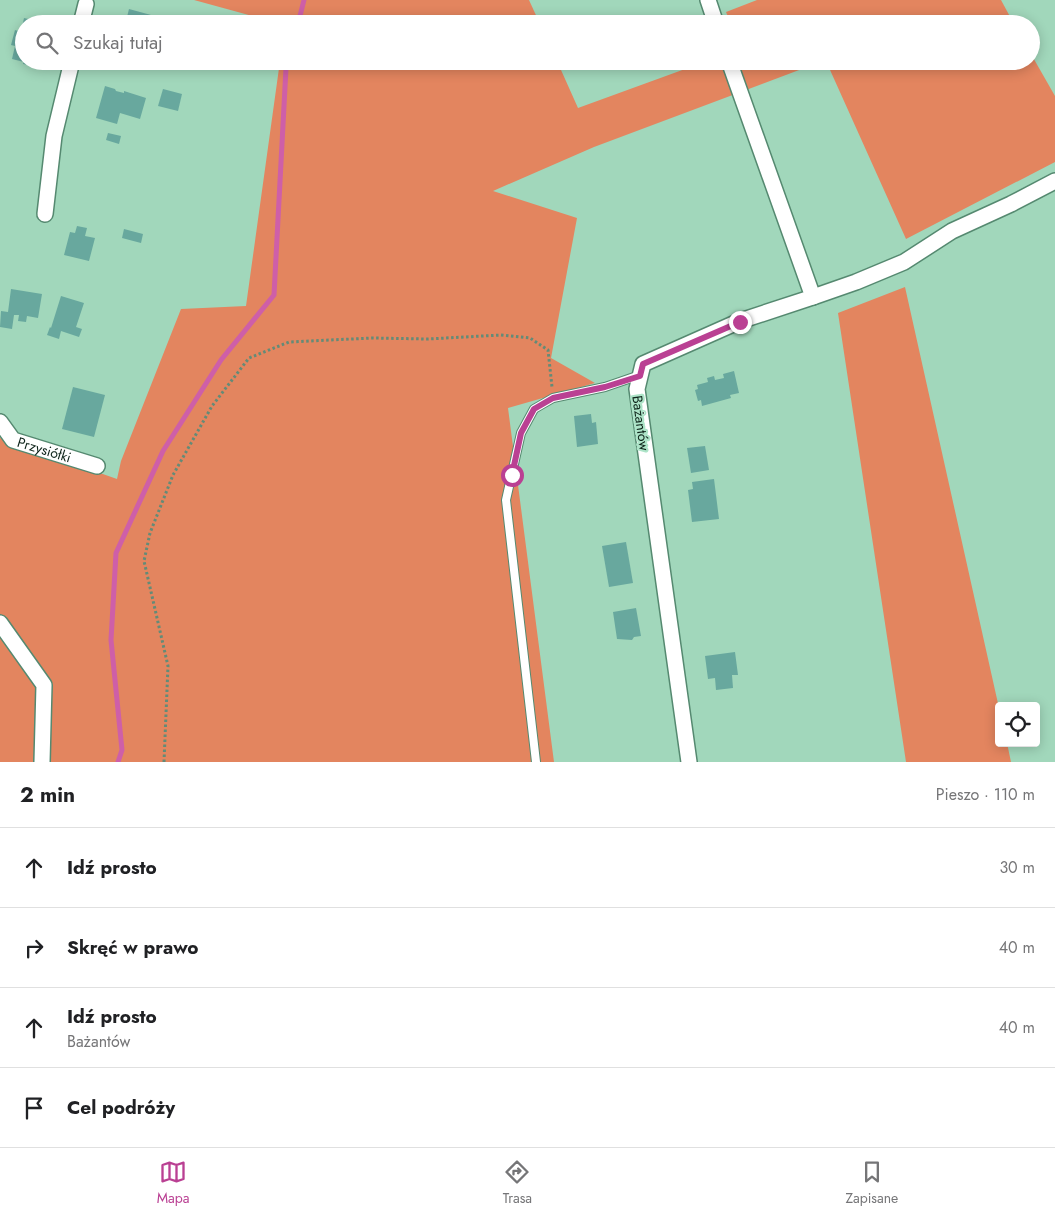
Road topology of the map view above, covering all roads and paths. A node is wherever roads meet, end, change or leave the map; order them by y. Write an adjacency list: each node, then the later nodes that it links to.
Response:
1 (708, 0): 4 (street)
2 (84, 1): 3 (street)
3 (82, 15)
4 (713, 15)
5 (70, 70): 8 (street)
6 (732, 70): 9 (street)
7 (1055, 181): 9 (street)
8 (45, 214)
9 (813, 297): 10 (street, Bażantów)
10 (640, 376): 11 (lane); 18 (street, Bażantów)
11 (553, 398): 16 (path); 17 (lane)
12 (0, 422): 13 (street, Przysiółki)
13 (97, 466)
14 (0, 623): 15 (street)
15 (42, 762)
16 (164, 762)
17 (536, 762)
18 (689, 762)

